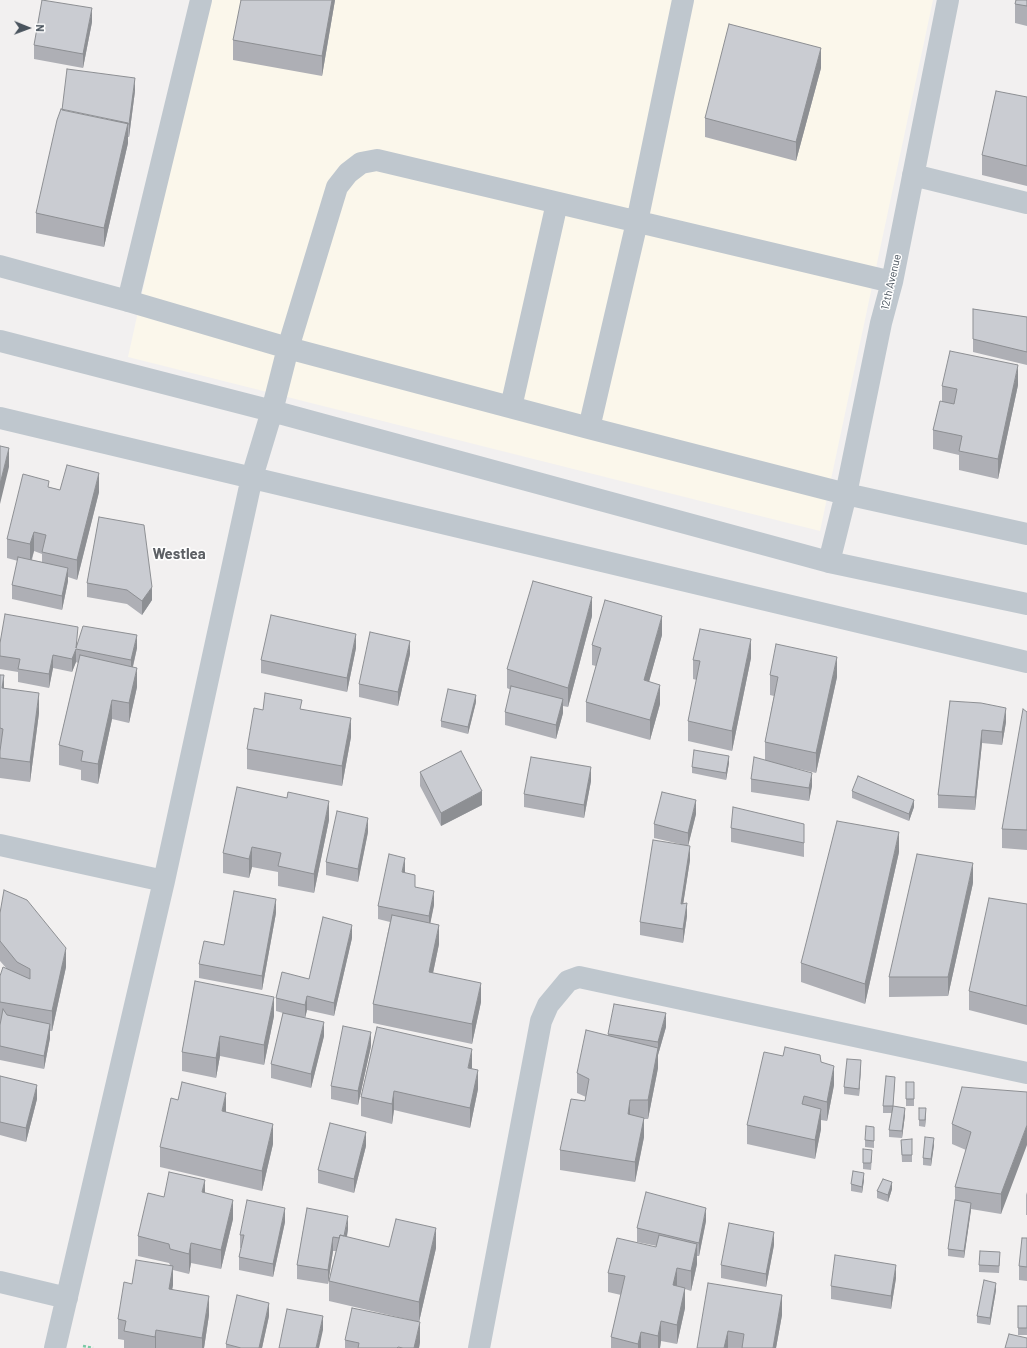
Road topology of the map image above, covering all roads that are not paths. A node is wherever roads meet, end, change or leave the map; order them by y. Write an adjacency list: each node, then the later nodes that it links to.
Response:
1 (201, 0): 10 (street)
2 (683, 0): 7 (street)
3 (948, 0): 4 (street, 12th Avenue)
4 (913, 175): 5 (street); 9 (street, 12th Avenue)
5 (1027, 202)
6 (558, 203): 7 (street); 12 (street); 13 (street)
7 (637, 222): 9 (street); 16 (street)
8 (0, 266): 10 (street)
9 (892, 282): 18 (street, 12th Avenue)
10 (128, 301): 12 (street)
11 (0, 341): 14 (street)
12 (288, 348): 13 (street); 14 (street)
13 (511, 406): 16 (street)
14 (272, 411): 17 (street); 20 (street)
15 (0, 418): 17 (street)
16 (589, 428): 18 (street)
17 (252, 477): 22 (street); 24 (street)
18 (846, 494): 19 (street); 20 (street, 12th Avenue)
19 (1027, 534)
20 (829, 562): 21 (street)
21 (1027, 604)
22 (1027, 662)
23 (0, 845): 24 (street)
24 (164, 881): 27 (street)
25 (1027, 1073): 29 (street)
26 (0, 1282): 27 (street)
27 (67, 1298): 28 (street)
28 (55, 1348)
29 (479, 1348)

